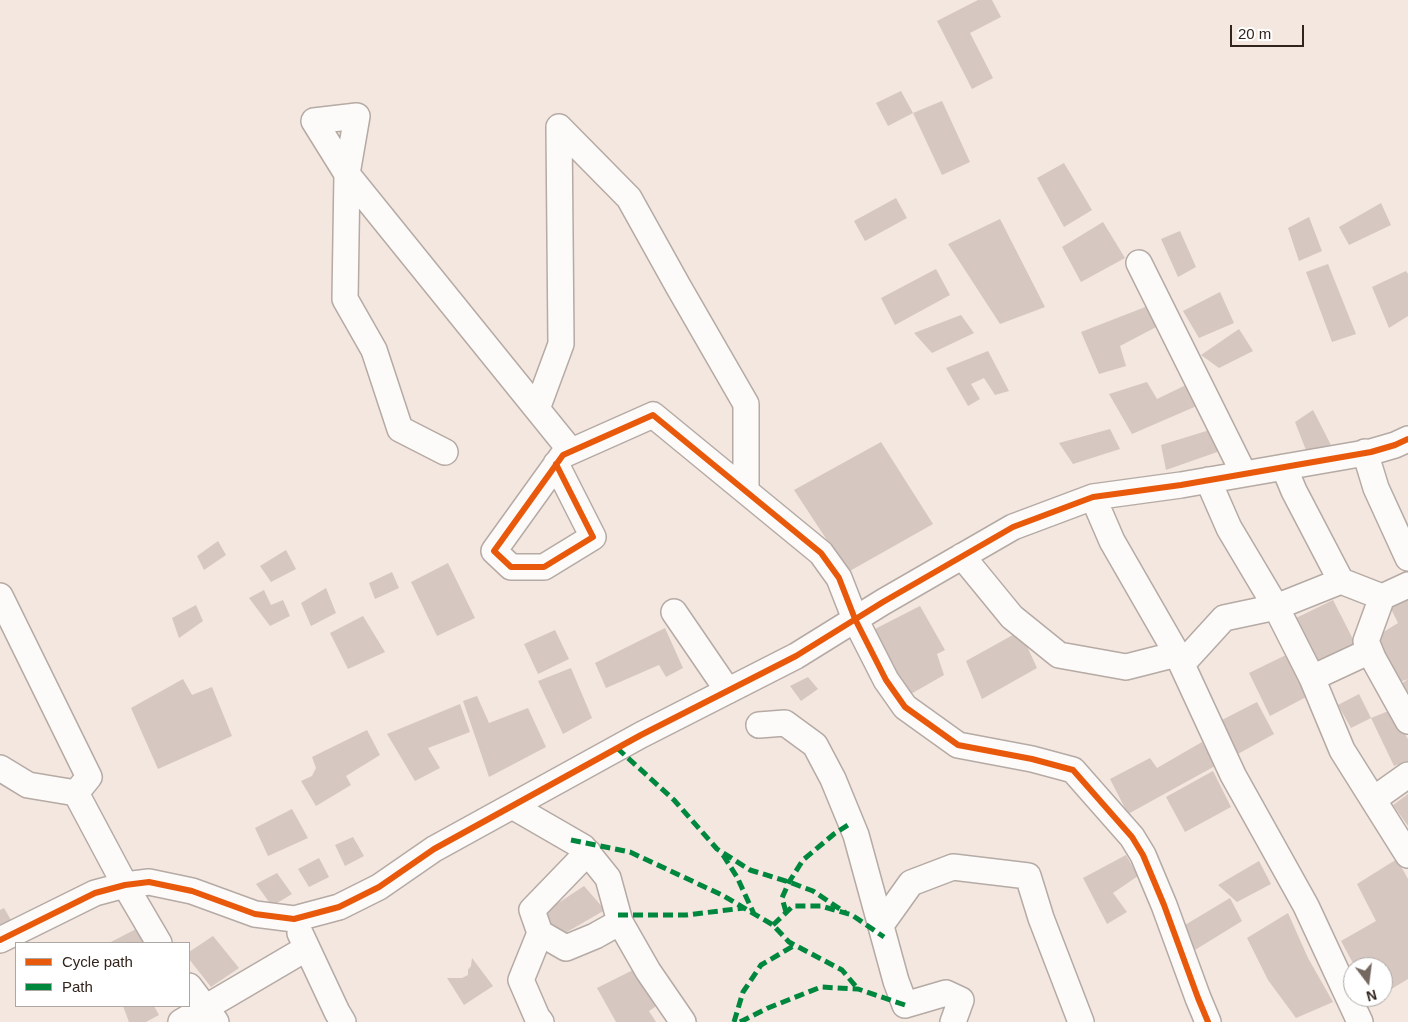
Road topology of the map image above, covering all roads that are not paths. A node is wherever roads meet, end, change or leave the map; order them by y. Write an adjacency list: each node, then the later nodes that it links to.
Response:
1 (1139, 263): 7 (street)
2 (537, 409): 4 (street); 9 (street); 9 (street)
3 (1408, 439): 5 (street)
4 (446, 452)
5 (1365, 452): 6 (street); 12 (street)
6 (1284, 467): 7 (street); 13 (street)
7 (1244, 474): 8 (street)
8 (1208, 480): 10 (street); 17 (street)
9 (746, 492): 19 (street)
10 (1093, 497): 11 (street); 21 (street)
11 (962, 556): 19 (street); 21 (street)
12 (1408, 558)
13 (1342, 581): 16 (street); 17 (street)
14 (1408, 585): 16 (street)
15 (0, 596): 28 (street)
16 (1382, 597): 20 (street)
17 (1276, 607): 21 (street); 22 (street)
18 (674, 612): 23 (street)
19 (855, 619): 23 (street); 49 (street)
20 (1370, 651): 22 (street); 24 (street)
21 (1180, 659): 50 (street)
22 (1312, 678): 29 (street)
23 (728, 690): 30 (street)
24 (1408, 721)
25 (759, 725): 36 (street)
26 (0, 768): 28 (street)
27 (1408, 775): 29 (street)
28 (76, 793): 33 (street)
29 (1374, 799): 32 (street)
30 (512, 806): 31 (street); 34 (street)
31 (588, 852): 35 (street); 37 (street)
32 (1408, 855)
33 (125, 884): 34 (street); 38 (street); 39 (street)
34 (294, 920): 40 (street)
35 (620, 922): 37 (street); 46 (street)
36 (881, 925): 47 (street); 48 (street)
37 (540, 933): 45 (street)
38 (0, 940)
39 (158, 942)
40 (307, 948): 42 (street); 44 (street)
41 (190, 987): 42 (street)
42 (210, 1015): 43 (street)
43 (181, 1022)
44 (343, 1022)
45 (541, 1022)
46 (683, 1022)
47 (953, 1022)
48 (1082, 1022)
49 (1208, 1022)
50 (1360, 1022)

